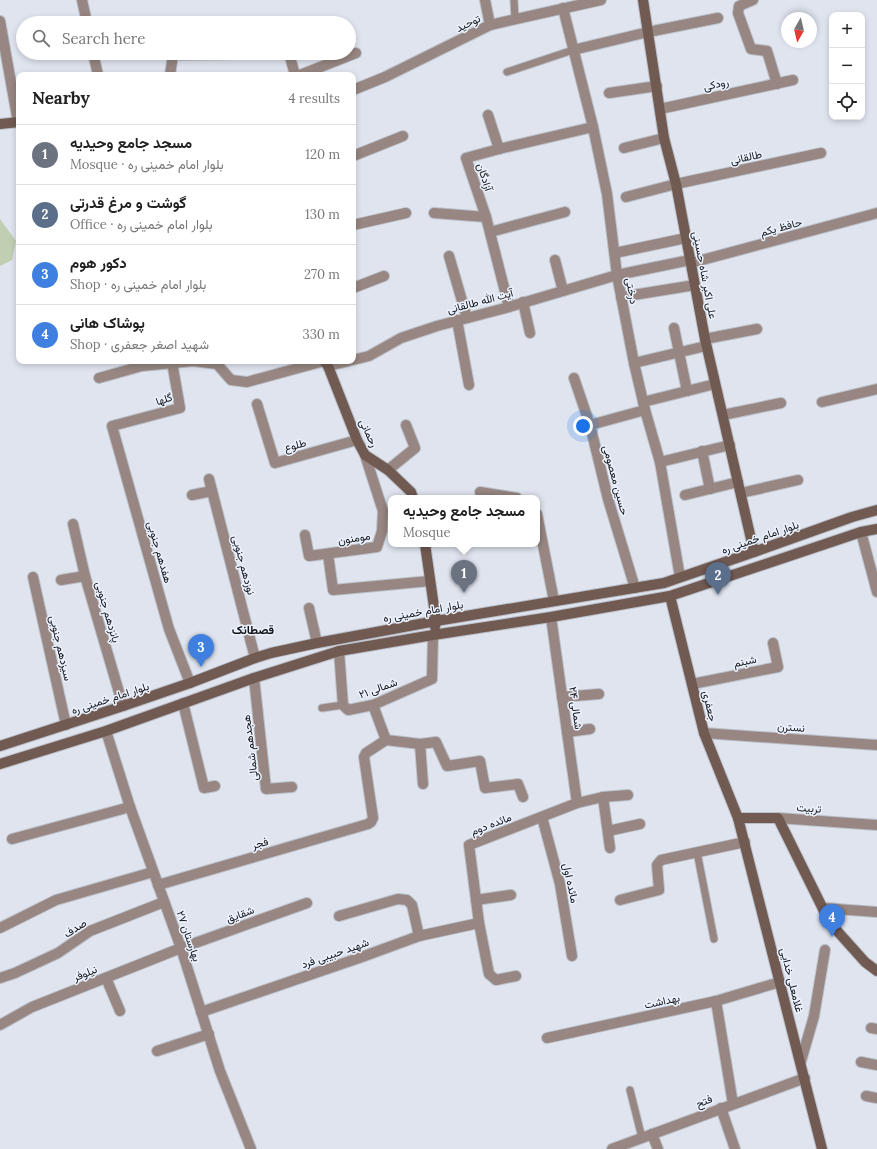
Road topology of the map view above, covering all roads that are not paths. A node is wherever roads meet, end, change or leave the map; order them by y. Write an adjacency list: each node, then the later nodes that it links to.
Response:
1 (82, 0): 8 (street)
2 (485, 0): 12 (street)
3 (514, 0): 10 (lane)
4 (601, 0): 7 (street, توحید)
5 (643, 0): 13 (main road, علی اکبر شاه حسینی)
6 (753, 0): 25 (street)
7 (563, 8): 10 (street, توحید); 14 (street, درختی)
8 (85, 16)
9 (718, 18): 13 (street)
10 (515, 19): 12 (street, توحید)
11 (0, 21): 30 (street)
12 (490, 25): 27 (street, توحید)
13 (648, 32): 14 (street); 26 (main road, علی اکبر شاه حسینی)
14 (573, 50): 23 (lane); 34 (street, درختی)
15 (95, 60): 19 (street)
16 (172, 60): 20 (street)
17 (291, 60): 21 (street)
18 (338, 60): 22 (street)
19 (97, 72)
20 (170, 72)
21 (294, 72)
22 (308, 72)
23 (507, 72)
24 (793, 80): 25 (street, رودکی)
25 (778, 84): 29 (street, رودکی)
26 (657, 86): 28 (street); 29 (main road, علی اکبر شاه حسینی)
27 (356, 89)
28 (609, 93)
29 (660, 109): 36 (main road, علی اکبر شاه حسینی)
30 (16, 111)
31 (488, 115): 38 (street)
32 (16, 122): 33 (main road)
33 (0, 124)
34 (593, 127): 38 (street, آزادگان); 51 (street, درختی)
35 (403, 136): 40 (street)
36 (664, 138): 37 (street); 41 (main road, علی اکبر شاه حسینی)
37 (624, 148)
38 (499, 149): 47 (street, آزادگان)
39 (820, 153): 41 (street, طالقانی)
40 (356, 155)
41 (676, 184): 42 (street, طالقانی); 50 (main road, علی اکبر شاه حسینی)
42 (626, 197)
43 (565, 212): 49 (street)
44 (406, 213): 48 (street)
45 (434, 213): 47 (street)
46 (877, 214): 54 (street, حافظ یکم)
47 (486, 217): 49 (street, آزادگان)
48 (356, 223)
49 (490, 232): 62 (street, آزادگان)
50 (686, 238): 51 (street); 54 (main road, علی اکبر شاه حسینی)
51 (615, 253): 55 (street, درختی)
52 (449, 256): 63 (street)
53 (555, 260): 59 (street)
54 (691, 261): 55 (street, حافظ یکم); 57 (main road, علی اکبر شاه حسینی)
55 (617, 275): 59 (street, آیت الله طالقانی); 60 (street, درختی)
56 (384, 276): 58 (street)
57 (695, 285): 60 (street); 68 (main road, علی اکبر شاه حسینی)
58 (356, 287)
59 (563, 291): 61 (street, آیت الله طالقانی)
60 (621, 297): 71 (street, درختی)
61 (523, 302): 62 (street, آیت الله طالقانی); 67 (street)
62 (509, 307): 63 (street, آیت الله طالقانی)
63 (467, 318): 64 (street, آیت الله طالقانی)
64 (457, 320): 70 (street, آیت الله طالقانی); 80 (street)
65 (674, 328): 69 (street)
66 (757, 329): 68 (street)
67 (530, 333)
68 (706, 342): 69 (street); 79 (main road, علی اکبر شاه حسینی)
69 (679, 352): 71 (street); 82 (street)
70 (356, 359)
71 (634, 363): 86 (street, درختی)
72 (156, 364): 77 (street)
73 (171, 364): 90 (street, گلها)
74 (217, 364): 75 (street)
75 (321, 364)
76 (325, 364): 91 (main road, رحمانی)
77 (100, 378)
78 (574, 378): 89 (street, حسین معصومی)
79 (715, 384): 82 (street); 87 (main road, علی اکبر شاه حسینی)
80 (469, 385)
81 (877, 389): 83 (street)
82 (687, 391): 86 (street)
83 (822, 402)
84 (781, 403): 87 (street)
85 (257, 404): 91 (street, طلوع)
86 (644, 406): 89 (street); 95 (street, درختی)
87 (723, 415): 92 (main road, علی اکبر شاه حسینی)
88 (406, 425): 96 (street)
89 (590, 425): 122 (street, حسین معصومی)
90 (112, 426): 135 (street, هفدهم جنوبی)
91 (358, 440): 94 (main road, رحمانی)
92 (730, 445): 93 (street); 99 (main road, علی اکبر شاه حسینی)
93 (702, 451): 95 (street); 100 (street)
94 (365, 455): 96 (main road, رحمانی); 116 (street, مومنون)
95 (660, 462): 119 (street, درختی)
96 (388, 470): 105 (main road, رحمانی)
97 (209, 479): 101 (street, نوزدهم جنوبی)
98 (798, 480): 103 (street)
99 (738, 482): 100 (street); 103 (main road, علی اکبر شاه حسینی)
100 (710, 489): 107 (street)
101 (212, 491): 104 (street); 133 (street, نوزدهم جنوبی)
102 (480, 492): 106 (street)
103 (741, 493): 115 (main road, علی اکبر شاه حسینی)
104 (192, 495)
105 (412, 495)
106 (498, 495)
107 (685, 495)
108 (877, 510): 115 (main road, بلوار امام خمینی ره)
109 (73, 524): 118 (street, پانزدهم جنوبی)
110 (540, 529): 125 (street)
111 (877, 529): 112 (main road)
112 (861, 532): 123 (street); 124 (main road)
113 (305, 535): 116 (street, مومنون)
114 (425, 547): 121 (main road)
115 (754, 552): 119 (main road, بلوار امام خمینی ره)
116 (328, 554): 121 (street)
117 (33, 576): 144 (street, سیزدهم جنوبی)
118 (85, 576): 120 (street); 142 (street, پانزدهم جنوبی)
119 (680, 577): 122 (main road, بلوار امام خمینی ره)
120 (62, 580)
121 (430, 581): 128 (main road)
122 (635, 588): 125 (main road, بلوار امام خمینی ره)
123 (877, 592)
124 (670, 596): 127 (main road); 136 (main road, جعفری)
125 (554, 601): 128 (main road, بلوار امام خمینی ره)
126 (309, 608): 130 (street)
127 (551, 617): 129 (main road); 138 (street, ۲۴ شمالی)
128 (436, 621): 129 (main road); 130 (main road, بلوار امام خمینی ره)
129 (433, 635): 132 (main road); 140 (street, ۲۱ شمالی)
130 (317, 643): 133 (main road, بلوار امام خمینی ره)
131 (773, 643): 136 (street, شبنم)
132 (339, 651): 134 (main road); 141 (street, ۲۱ شمالی)
133 (255, 658): 135 (main road, بلوار امام خمینی ره)
134 (254, 678): 139 (main road); 156 (street, هجدهم شمالی)
135 (190, 683): 142 (main road, بلوار امام خمینی ره)
136 (692, 684): 148 (main road, جعفری)
137 (599, 694): 138 (street)
138 (562, 697): 147 (street, ۲۴ شمالی)
139 (183, 703): 146 (main road); 155 (street)
140 (373, 704): 141 (street, ۲۱ شمالی); 149 (street)
141 (343, 705): 143 (lane)
142 (123, 706): 144 (main road, بلوار امام خمینی ره)
143 (322, 708)
144 (66, 725): 152 (main road, بلوار امام خمینی ره)
145 (590, 730): 147 (street)
146 (106, 731): 153 (main road); 161 (street, بهارستان ۲۷)
147 (567, 732): 160 (street, ۲۴ شمالی)
148 (704, 733): 151 (street, نسترن); 163 (main road, جعفری)
149 (386, 740): 150 (street); 173 (street, فجر)
150 (420, 744): 154 (street); 157 (street)
151 (877, 745)
152 (0, 746)
153 (0, 764)
154 (423, 784)
155 (215, 786)
156 (292, 787)
157 (523, 796)
158 (628, 796): 159 (street, مائده دوم)
159 (603, 797): 160 (street, مائده دوم); 167 (street)
160 (577, 803): 162 (street, مائده دوم)
161 (130, 807): 168 (street); 172 (street, بهارستان ۲۷)
162 (542, 817): 175 (street, مائده دوم); 188 (street, مائده اول)
163 (738, 818): 164 (main road, تربیت); 169 (main road, غلامعلی خدایی)
164 (778, 818): 166 (street, تربیت); 179 (main road)
165 (640, 824): 167 (street)
166 (877, 825)
167 (608, 831): 170 (street)
168 (12, 839)
169 (745, 842): 171 (street); 193 (main road, غلامعلی خدایی)
170 (610, 848)
171 (697, 852): 176 (street); 185 (lane)
172 (153, 872): 173 (street, بهارستان ۲۷); 183 (street)
173 (158, 886): 177 (street, بهارستان ۲۷)
174 (511, 895): 175 (street)
175 (476, 900): 182 (street, مائده دوم)
176 (620, 900)
177 (164, 902): 186 (street, بهارستان ۲۷); 191 (street, صدف)
178 (307, 903): 186 (street, شقایق)
179 (823, 908): 180 (street); 189 (main road)
180 (877, 912)
181 (339, 916): 184 (street)
182 (479, 923): 184 (street, شهید حبیبی فرد); 190 (street, مائده دوم)
183 (0, 928)
184 (419, 936): 196 (street, شهید حبیبی فرد)
185 (714, 939)
186 (181, 948): 192 (street, نیلوفر); 196 (street, بهارستان ۲۷)
187 (825, 950): 201 (street)
188 (572, 956)
189 (877, 971)
190 (516, 976)
191 (0, 978)
192 (106, 978): 195 (street); 197 (street, نیلوفر)
193 (780, 982): 194 (street, بهداشت); 201 (main road, غلامعلی خدایی)
194 (716, 1001): 199 (street, بهداشت); 208 (street)
195 (120, 1011)
196 (202, 1012): 198 (street, بهارستان ۲۷)
197 (0, 1025)
198 (209, 1034): 200 (street); 212 (street, بهارستان ۲۷)
199 (547, 1038)
200 (157, 1051)
201 (801, 1061): 204 (main road, غلامعلی خدایی)
202 (861, 1062): 203 (street)
203 (877, 1065)
204 (805, 1078): 208 (street, فتح); 216 (main road, غلامعلی خدایی)
205 (630, 1090): 211 (lane)
206 (866, 1096): 207 (street)
207 (877, 1098)
208 (733, 1104): 209 (street, فتح)
209 (720, 1108): 210 (street, فتح); 215 (street)
210 (652, 1134): 211 (street, فتح); 214 (street)
211 (642, 1138): 213 (street, فتح)
212 (251, 1149)
213 (612, 1149)
214 (658, 1149)
215 (734, 1149)
216 (822, 1149)

